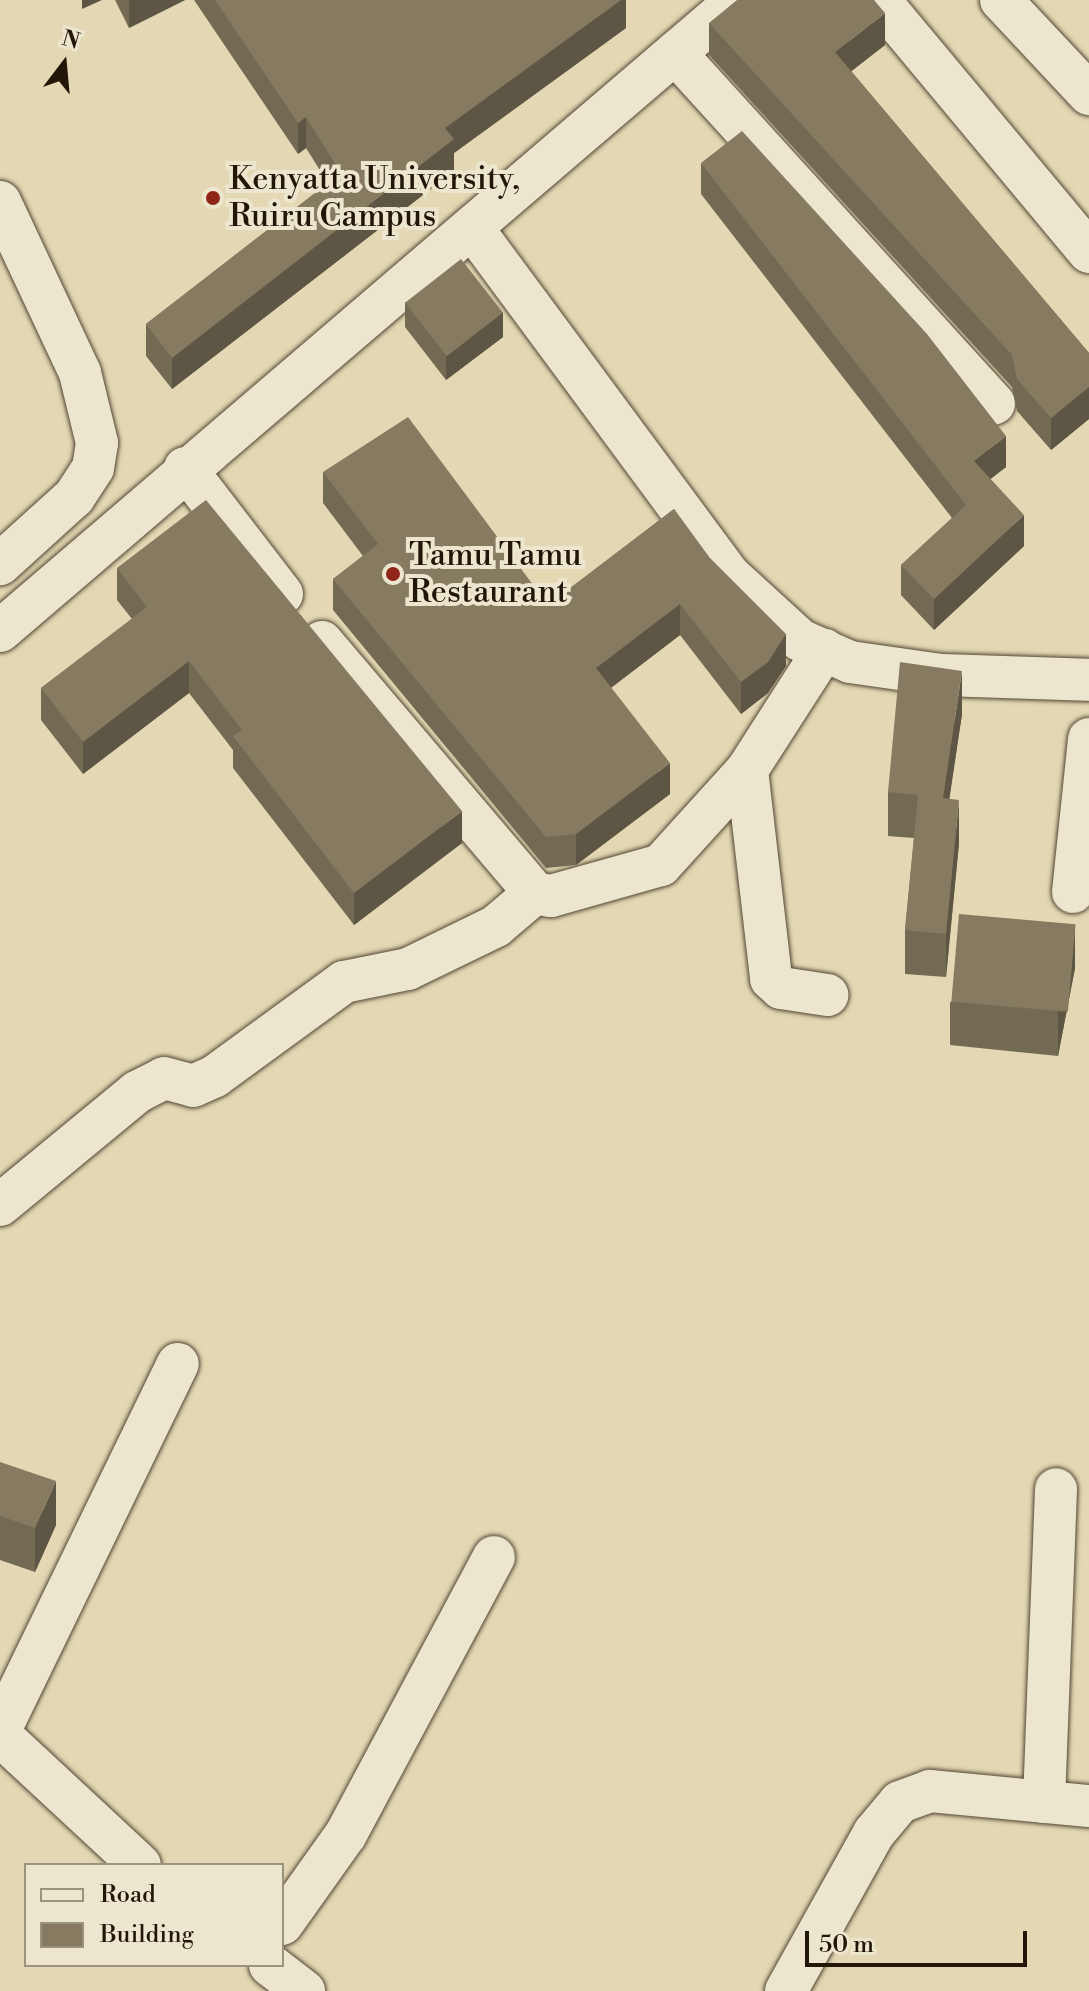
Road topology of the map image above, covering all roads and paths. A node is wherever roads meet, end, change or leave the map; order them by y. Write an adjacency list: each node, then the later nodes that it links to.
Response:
1 (737, 0): 4 (street)
2 (879, 0): 8 (street)
3 (1001, 0): 5 (street)
4 (675, 53): 7 (street); 9 (street)
5 (1089, 94)
6 (0, 202): 11 (street)
7 (473, 229): 10 (street); 13 (street)
8 (1089, 252)
9 (994, 403)
10 (185, 468): 12 (street); 18 (street)
11 (0, 564)
12 (0, 631)
13 (824, 650): 14 (street); 16 (street)
14 (1089, 680)
15 (1089, 739): 17 (street)
16 (747, 770): 18 (street); 19 (street)
17 (1073, 892)
18 (535, 893): 20 (street)
19 (827, 995)
20 (0, 1205)
21 (178, 1364): 24 (street)
22 (1056, 1489): 25 (street)
23 (494, 1557): 28 (street)
24 (0, 1733): 27 (street)
25 (1044, 1802): 26 (street); 31 (street)
26 (1089, 1806)
27 (138, 1863)
28 (284, 1921)
29 (273, 1967): 30 (street)
30 (304, 1991)
31 (786, 1991)

